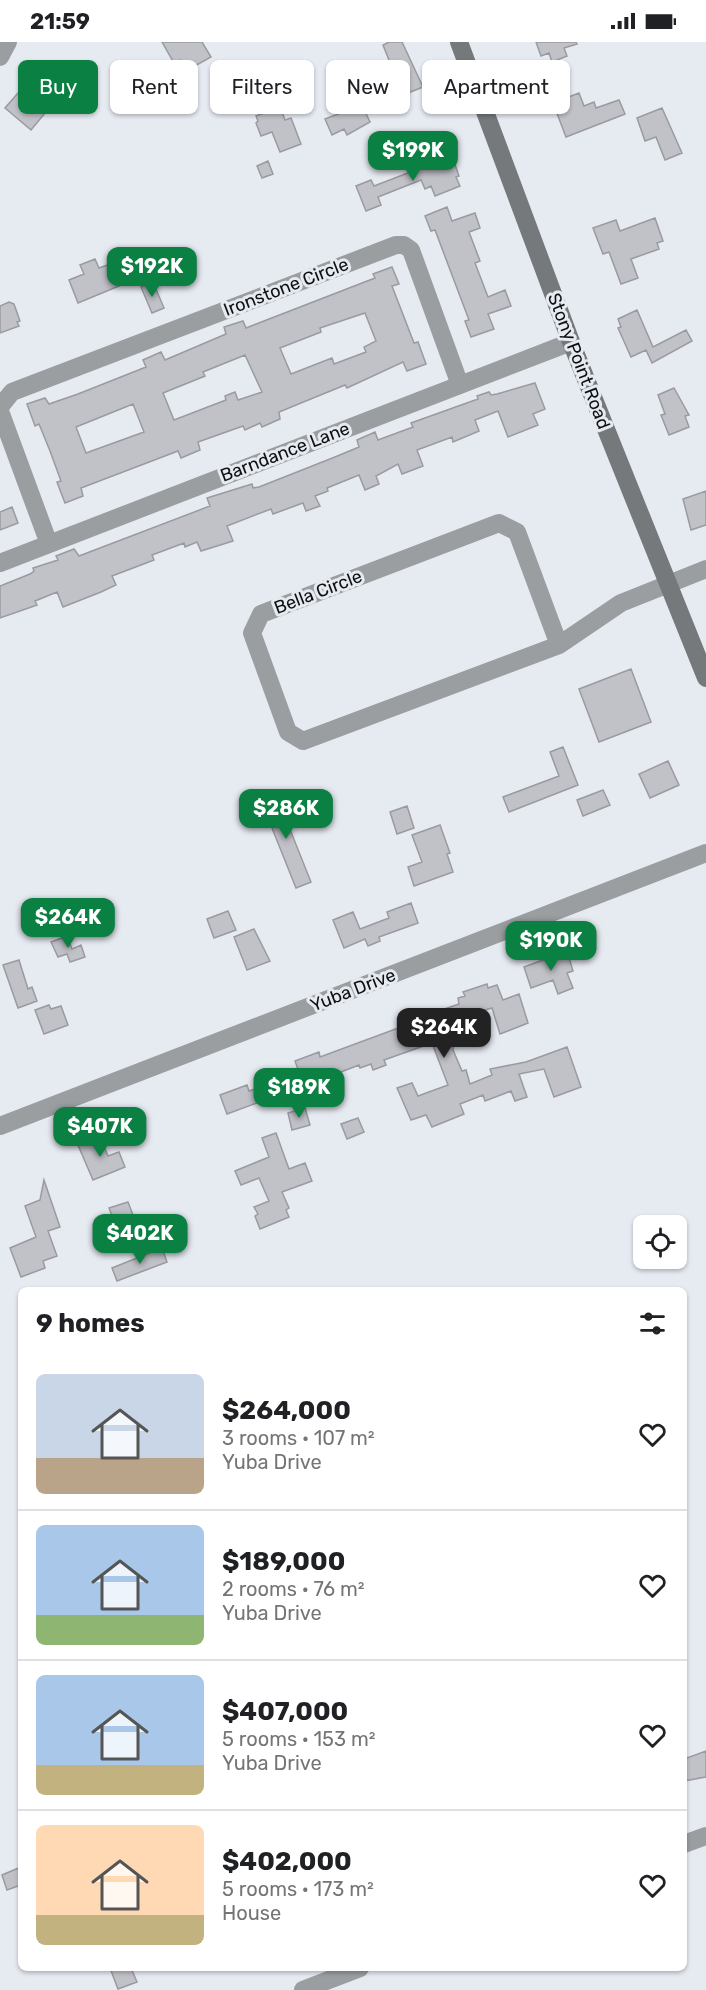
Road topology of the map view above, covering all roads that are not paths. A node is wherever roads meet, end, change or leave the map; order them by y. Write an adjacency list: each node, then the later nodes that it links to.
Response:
1 (8, 42): 3 (street)
2 (459, 42): 4 (main road, Stony Point Road)
3 (0, 57)
4 (571, 342): 5 (street, Barndance Lane); 10 (main road, Stony Point Road)
5 (460, 385): 6 (street, Ironstone Circle); 7 (street, Barndance Lane)
6 (0, 409): 7 (street, Ironstone Circle)
7 (49, 544): 8 (street, Barndance Lane)
8 (0, 563)
9 (706, 569): 10 (street, Bella Circle)
10 (668, 584): 11 (street, Bella Circle); 12 (main road, Stony Point Road)
11 (559, 645): 11 (street, Bella Circle)
12 (706, 678)
13 (706, 854): 14 (street, Yuba Drive)
14 (0, 1126)
15 (706, 1836): 16 (street)
16 (687, 1843)
17 (352, 1971): 18 (street)
18 (303, 1990)

